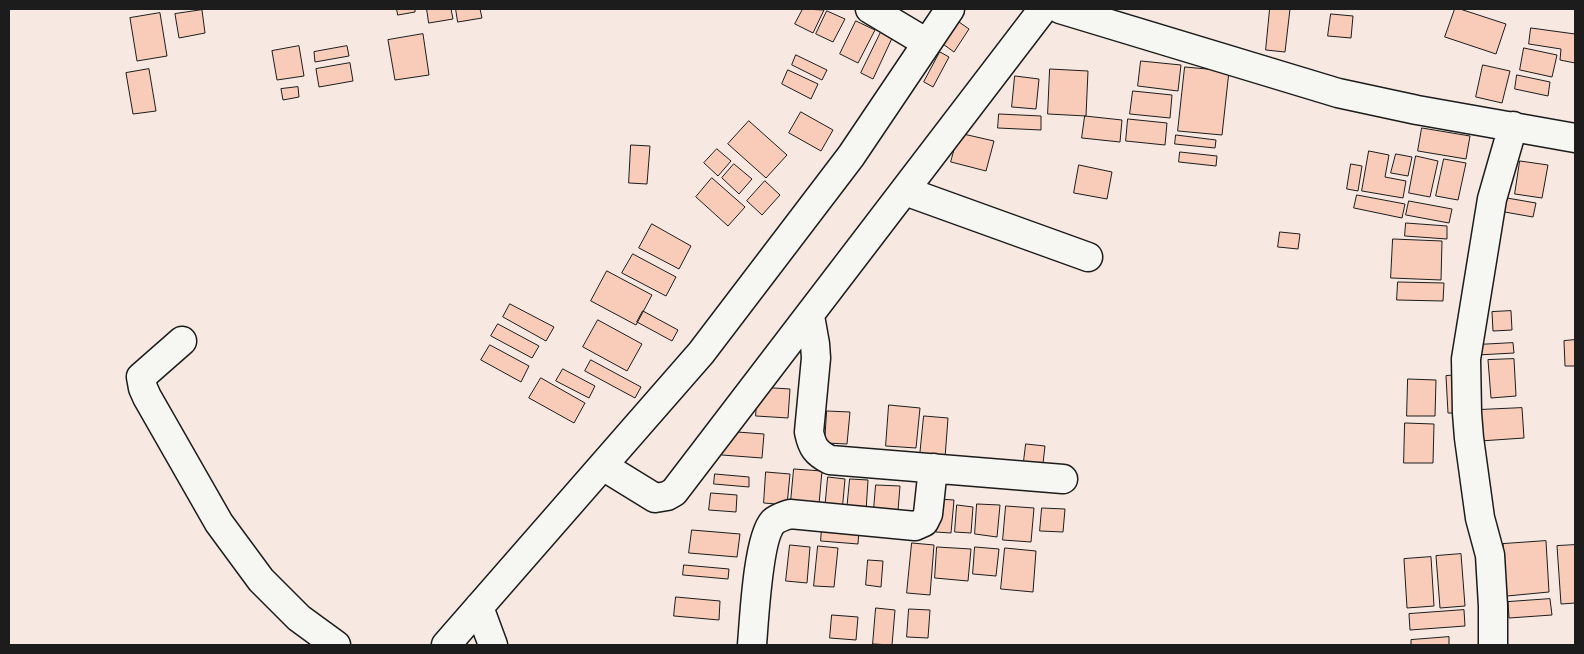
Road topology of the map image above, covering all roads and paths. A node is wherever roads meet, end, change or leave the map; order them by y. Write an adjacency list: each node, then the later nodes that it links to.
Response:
1 (870, 9): 5 (street)
2 (950, 9): 5 (street)
3 (1044, 9): 8 (street)
4 (1060, 9): 6 (street)
5 (927, 43): 12 (street)
6 (1514, 126): 7 (street); 20 (street)
7 (1575, 138)
8 (905, 191): 9 (street); 10 (street)
9 (1088, 257)
10 (810, 316): 12 (street); 13 (street)
11 (182, 342): 16 (street)
12 (603, 466): 15 (street)
13 (933, 468): 14 (street); 19 (street)
14 (1063, 479)
15 (479, 607): 17 (street); 18 (street)
16 (336, 645)
17 (446, 645)
18 (493, 645)
19 (752, 645)
20 (1493, 645)

